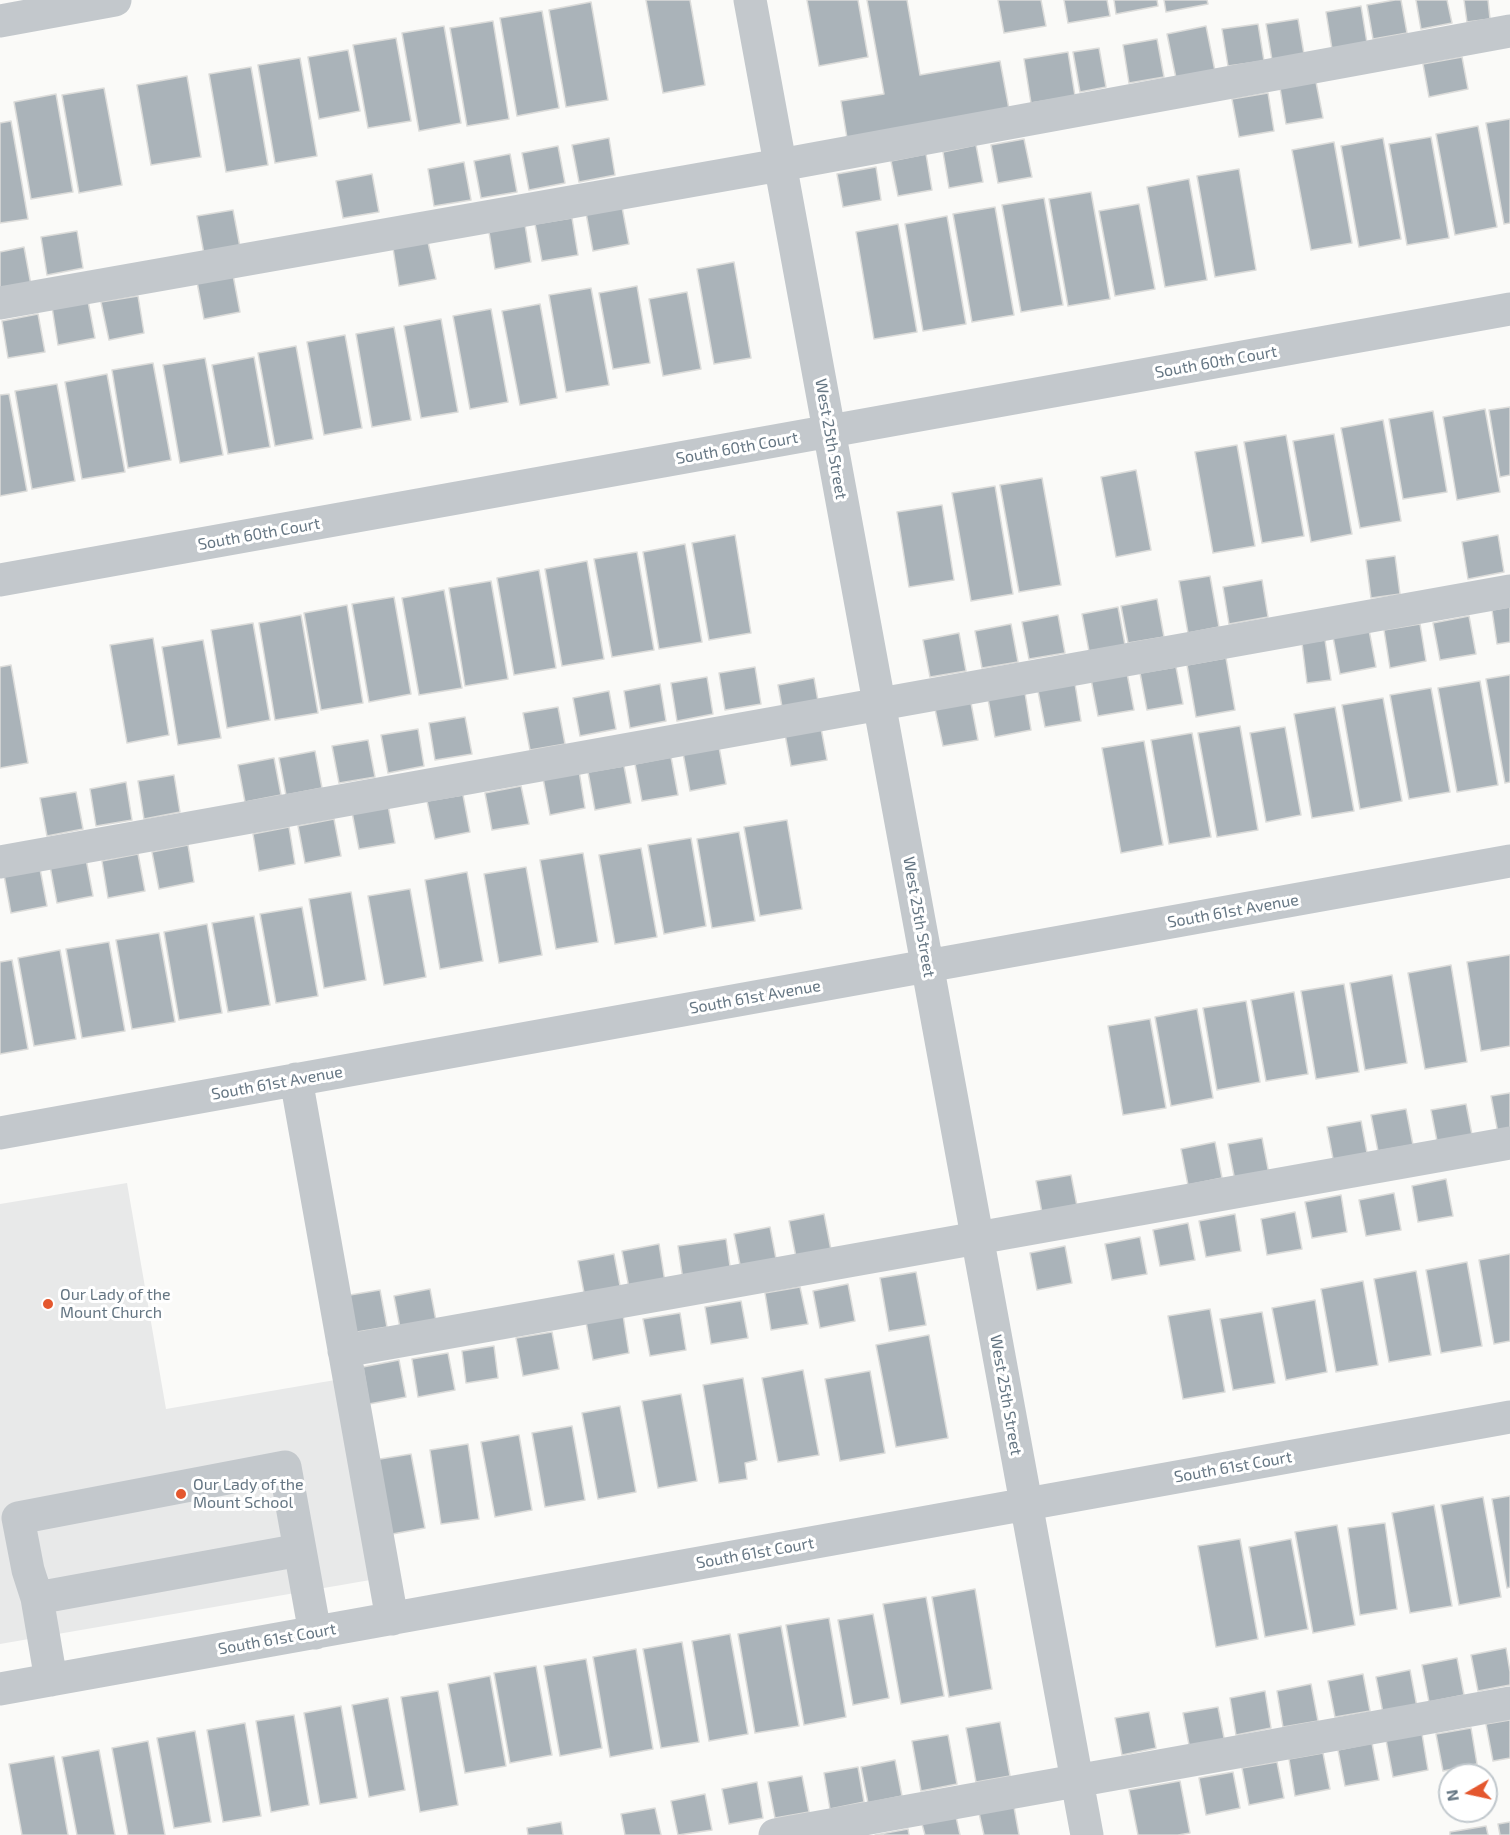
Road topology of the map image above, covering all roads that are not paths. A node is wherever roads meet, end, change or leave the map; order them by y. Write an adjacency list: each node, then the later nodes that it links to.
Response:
1 (115, 0): 3 (street)
2 (750, 0): 5 (street, West 25th Street)
3 (0, 21)
4 (1510, 31): 5 (street)
5 (780, 165): 6 (street); 8 (street, West 25th Street)
6 (0, 303)
7 (1510, 309): 8 (street, South 60th Court)
8 (830, 431): 9 (street, South 60th Court); 11 (street, West 25th Street)
9 (0, 580)
10 (1510, 591): 11 (street)
11 (880, 704): 13 (street); 14 (street, West 25th Street)
12 (1510, 861): 14 (street, South 61st Avenue)
13 (0, 862)
14 (928, 966): 15 (street, South 61st Avenue); 18 (street, West 25th Street)
15 (297, 1079): 16 (street, South 61st Avenue); 19 (street)
16 (0, 1132)
17 (1510, 1143): 18 (street)
18 (977, 1238): 19 (street); 21 (street, West 25th Street)
19 (344, 1350): 24 (street)
20 (1510, 1417): 21 (street, South 61st Court)
21 (1026, 1505): 24 (street, South 61st Court); 29 (street, West 25th Street)
22 (300, 1550): 23 (street); 23 (street); 25 (street)
23 (36, 1598): 26 (street)
24 (392, 1619): 25 (street, South 61st Court)
25 (315, 1633): 26 (street, South 61st Court)
26 (51, 1680): 27 (street, South 61st Court)
27 (0, 1689)
28 (1510, 1702): 29 (street)
29 (1077, 1780): 30 (street); 31 (street, West 25th Street)
30 (775, 1835)
31 (1087, 1835)

